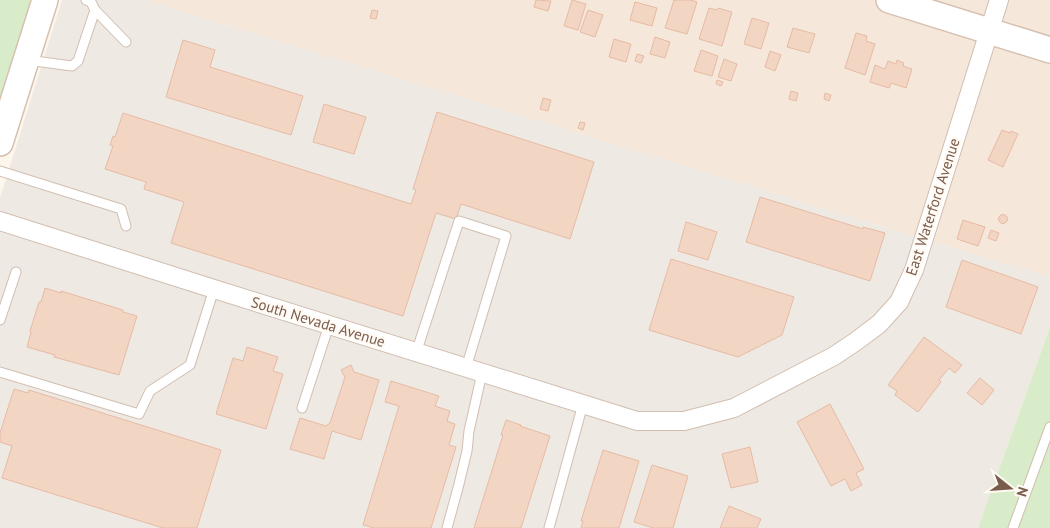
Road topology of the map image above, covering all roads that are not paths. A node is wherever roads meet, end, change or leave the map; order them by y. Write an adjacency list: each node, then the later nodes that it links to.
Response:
1 (45, 0): 9 (street)
2 (86, 0): 5 (lane)
3 (890, 0): 6 (street)
4 (999, 0): 6 (street, East Waterford Avenue)
5 (95, 10): 7 (lane); 9 (lane)
6 (990, 31): 8 (street); 23 (street, East Waterford Avenue)
7 (126, 42)
8 (1050, 50)
9 (26, 60): 10 (street)
10 (0, 143)
11 (0, 171): 13 (lane)
12 (0, 221): 15 (street, South Nevada Avenue)
13 (126, 226)
14 (16, 272): 16 (lane)
15 (214, 289): 17 (street, South Nevada Avenue); 20 (lane)
16 (0, 320)
17 (329, 325): 18 (street, South Nevada Avenue); 22 (lane)
18 (416, 353): 19 (street, South Nevada Avenue); 19 (lane)
19 (474, 370): 21 (street, South Nevada Avenue); 25 (lane)
20 (0, 372)
21 (583, 404): 23 (street, South Nevada Avenue); 26 (lane)
22 (302, 408)
23 (637, 421)
24 (1050, 427): 27 (lane)
25 (447, 528)
26 (549, 528)
27 (1013, 528)

